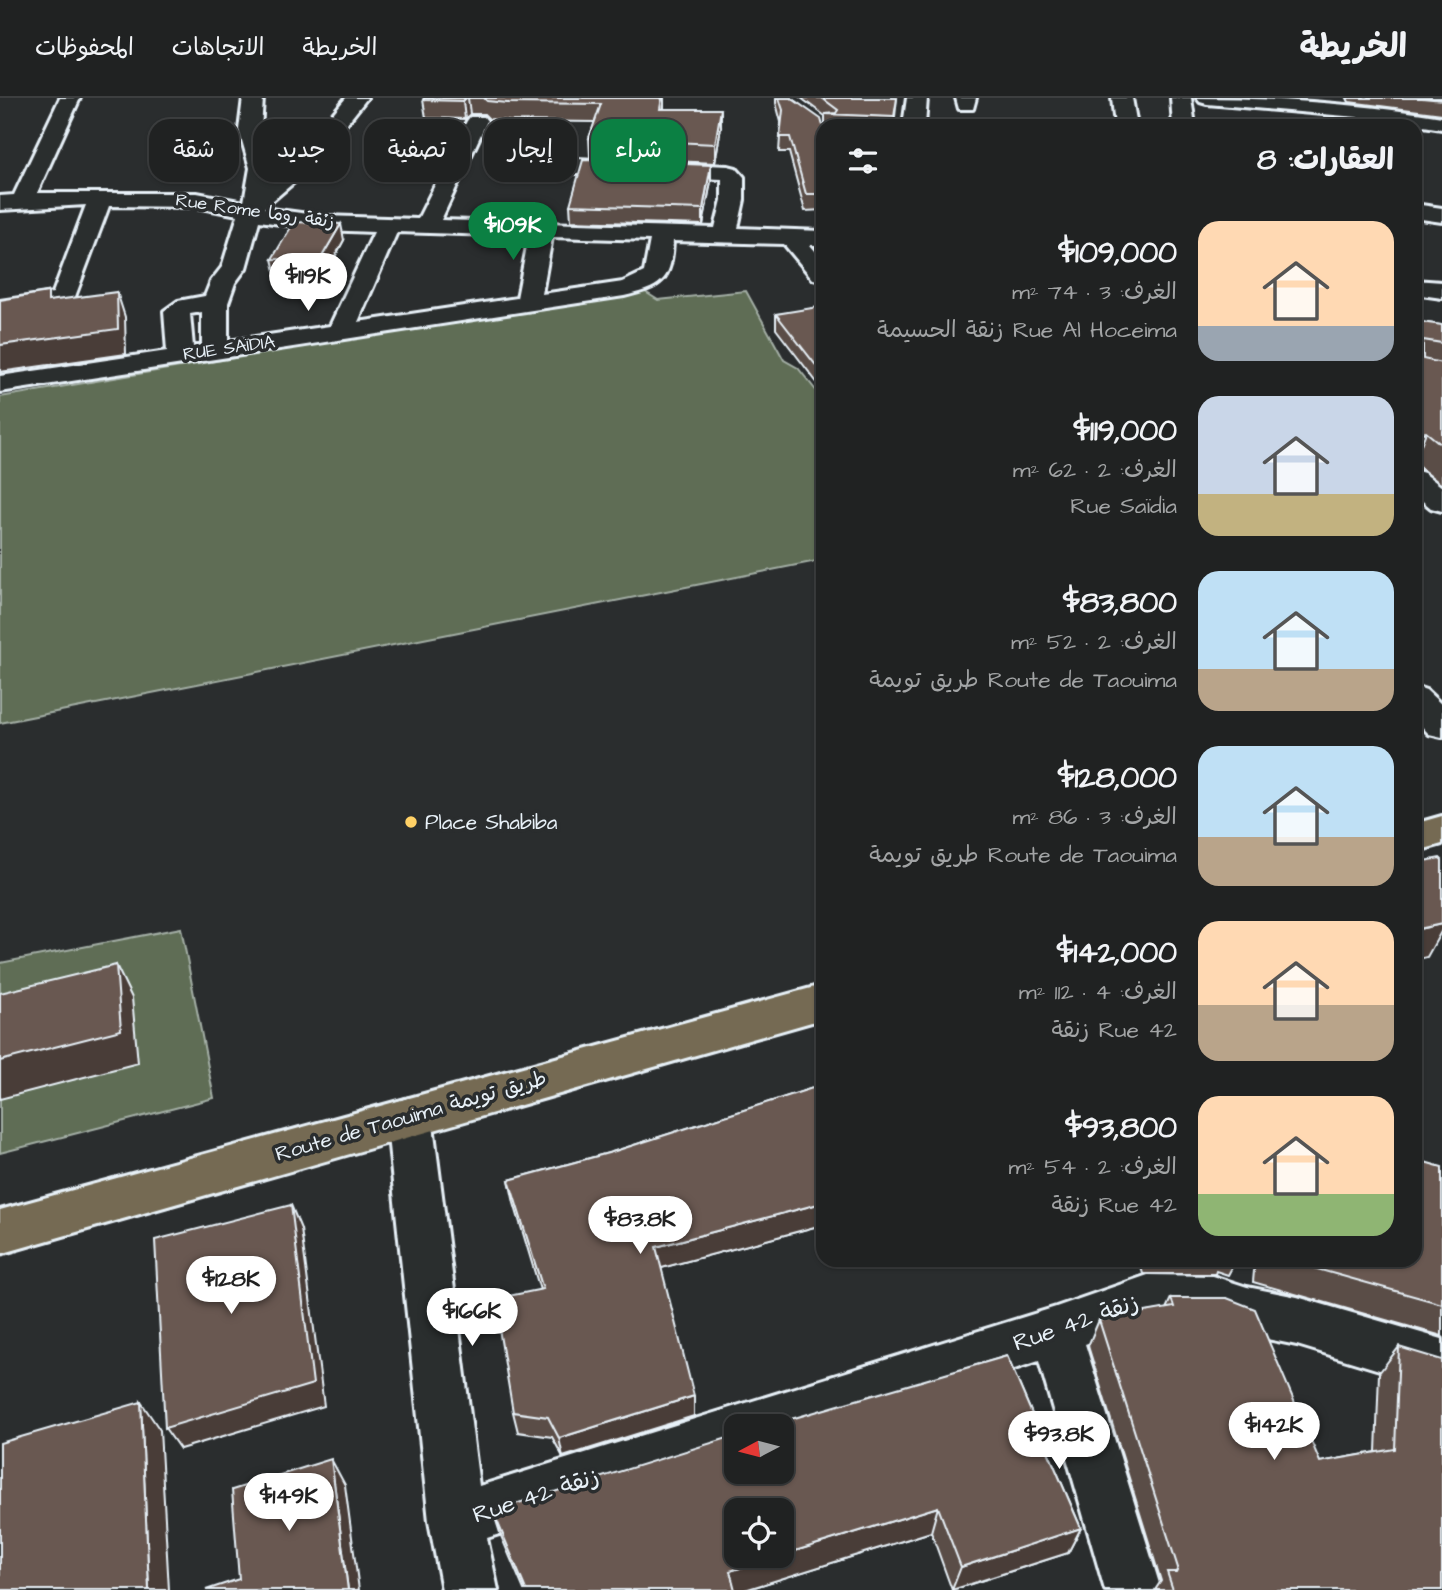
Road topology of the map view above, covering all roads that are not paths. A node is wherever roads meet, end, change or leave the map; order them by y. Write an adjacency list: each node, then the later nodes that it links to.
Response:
1 (71, 98): 19 (street)
2 (254, 98): 20 (street)
3 (357, 98): 20 (street)
4 (917, 98): 10 (street)
5 (1122, 98): 11 (street)
6 (1181, 98): 12 (street)
7 (1207, 98): 9 (street)
8 (1388, 114): 9 (street); 13 (street)
9 (1300, 116)
10 (915, 119)
11 (1125, 119)
12 (1183, 119)
13 (1418, 119)
14 (1422, 120): 16 (street)
15 (477, 121): 23 (street)
16 (1442, 123)
17 (577, 166): 27 (street)
18 (100, 199): 19 (street, Rue Rome زنقة روما); 20 (street, Rue Rome زنقة روما); 35 (street)
19 (12, 201)
20 (253, 206): 24 (street, Rue Rome زنقة روما); 33 (street)
21 (1422, 209): 22 (street)
22 (1442, 215)
23 (427, 225): 24 (street, Rue Rome زنقة روما); 25 (street, Rue Rome زنقة روما)
24 (388, 226): 36 (street)
25 (542, 229): 26 (street, Rue Rome زنقة روما); 34 (street)
26 (663, 233): 27 (street, Rue Rome زنقة روما); 34 (street, RUE SAÏDIA)
27 (724, 235): 28 (street, Rue Rome زنقة روما)
28 (791, 236): 29 (street, Rue Rome زنقة روما); 30 (street)
29 (816, 237)
30 (816, 267)
31 (1422, 287): 32 (street)
32 (1442, 290)
33 (215, 303): 37 (street); 38 (street)
34 (528, 304): 36 (street, RUE SAÏDIA)
35 (0, 309)
36 (340, 332): 37 (street, RUE SAÏDIA)
37 (215, 351): 38 (street, RUE SAÏDIA)
38 (181, 355): 39 (street, RUE SAÏDIA)
39 (0, 384)
40 (1422, 486): 41 (street)
41 (1442, 502)
42 (1422, 706): 43 (street)
43 (1442, 725)
44 (1442, 830): 45 (main road)
45 (1422, 836)
46 (816, 1004): 47 (main road, Route de Taouima طريق تويمة)
47 (410, 1116): 48 (main road, Route de Taouima طريق تويمة); 53 (street)
48 (0, 1232)
49 (1055, 1331): 50 (street, Rue 42 زنقة); 51 (street, Rue 42 زنقة); 55 (street)
50 (1442, 1364)
51 (793, 1414)
52 (724, 1436): 53 (street, Rue 42 زنقة)
53 (456, 1521): 54 (street)
54 (470, 1590)
55 (1133, 1590)

